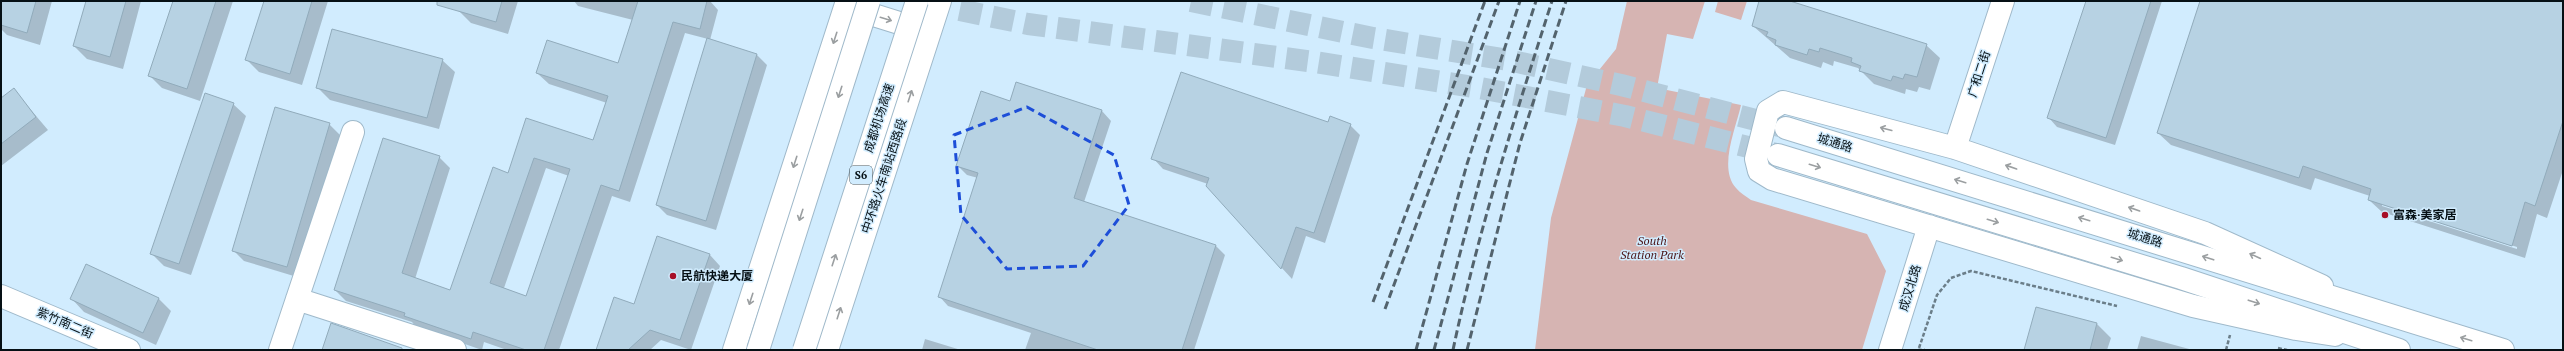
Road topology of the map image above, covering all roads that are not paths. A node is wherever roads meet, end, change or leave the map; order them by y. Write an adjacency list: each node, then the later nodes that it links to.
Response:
1 (869, 1): 20 (main road, one-way to 20, bridge)
2 (917, 1): 21 (main road, 成都机场高速 / S6, one-way to 2, bridge)
3 (940, 1): 6 (main road, 中环路火车南站西路段)
4 (2002, 1): 9 (main road, 广和二街)
5 (842, 3): 6 (main road, one-way to 6); 19 (main road, one-way to 19)
6 (930, 33): 22 (main road, 中环路火车南站西路段, one-way to 6)
7 (1786, 128): 14 (main road, 城通路, one-way to 7)
8 (353, 132): 13 (main road)
9 (1955, 148): 11 (main road, one-way to 11); 14 (main road, one-way to 9)
10 (1778, 155): 15 (main road, one-way to 15)
11 (1929, 226): 15 (main road); 23 (main road, 成汉北路)
12 (1, 296): 16 (main road, 紫竹南二街)
13 (297, 299): 17 (main road); 18 (main road)
14 (2379, 312): 25 (main road, 城通路, one-way to 14)
15 (2370, 340): 24 (main road)
16 (129, 350)
17 (280, 350)
18 (455, 350)
19 (734, 350)
20 (758, 350)
21 (804, 350)
22 (827, 350)
23 (1890, 350)
24 (2399, 350)
25 (2503, 350)

